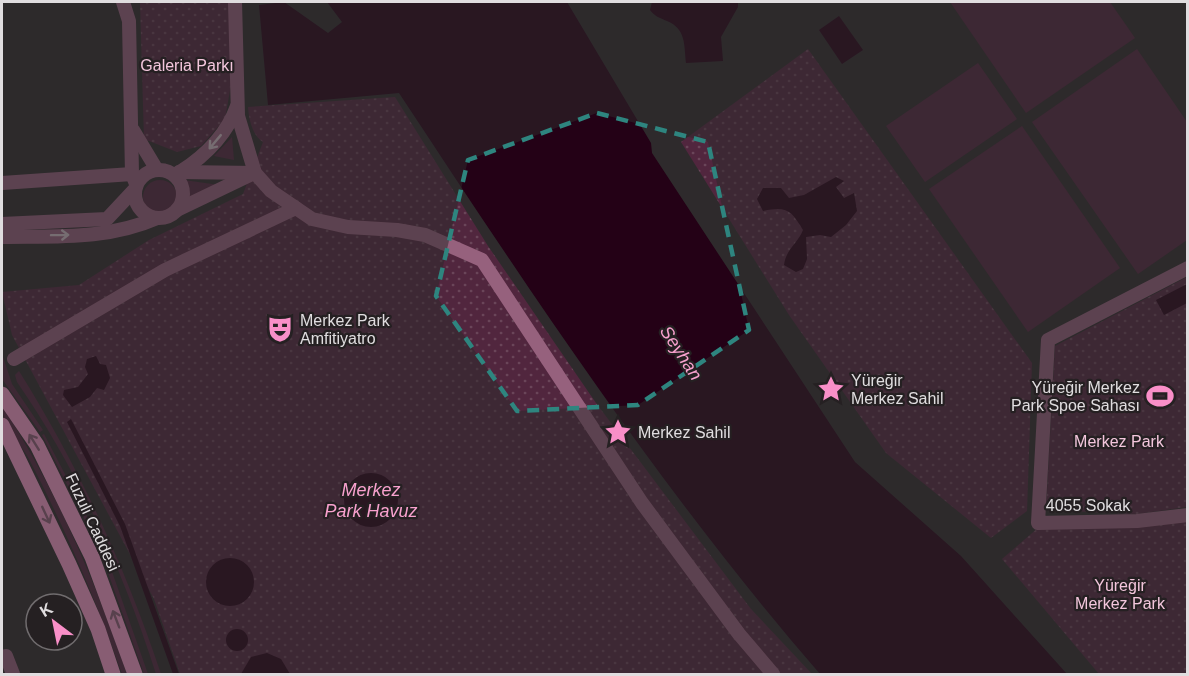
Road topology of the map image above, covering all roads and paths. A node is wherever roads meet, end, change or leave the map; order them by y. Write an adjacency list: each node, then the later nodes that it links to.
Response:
1 (123, 2): 4 (street)
2 (235, 2): 3 (street)
3 (238, 104): 6 (street, one-way to 6); 7 (street)
4 (131, 125): 5 (street); 8 (street)
5 (161, 170): 6 (street); 8 (street); 11 (street)
6 (180, 172): 7 (street)
7 (255, 173): 10 (street); 11 (street)
8 (134, 182): 9 (street); 12 (street); 13 (street)
9 (2, 183)
10 (296, 208): 16 (street); 24 (street)
11 (177, 210): 12 (street)
12 (157, 218): 14 (street, one-way to 12)
13 (2, 224)
14 (2, 237)
15 (1188, 268): 19 (street, 4055 Sokak)
16 (14, 359)
17 (2, 394): 23 (main road, Fuzuli Caddesi, one-way to 17)
18 (2, 426): 22 (main road, one-way to 22)
19 (1188, 515)
20 (2, 657): 21 (street)
21 (13, 675)
22 (113, 675)
23 (135, 675)
24 (773, 675)

